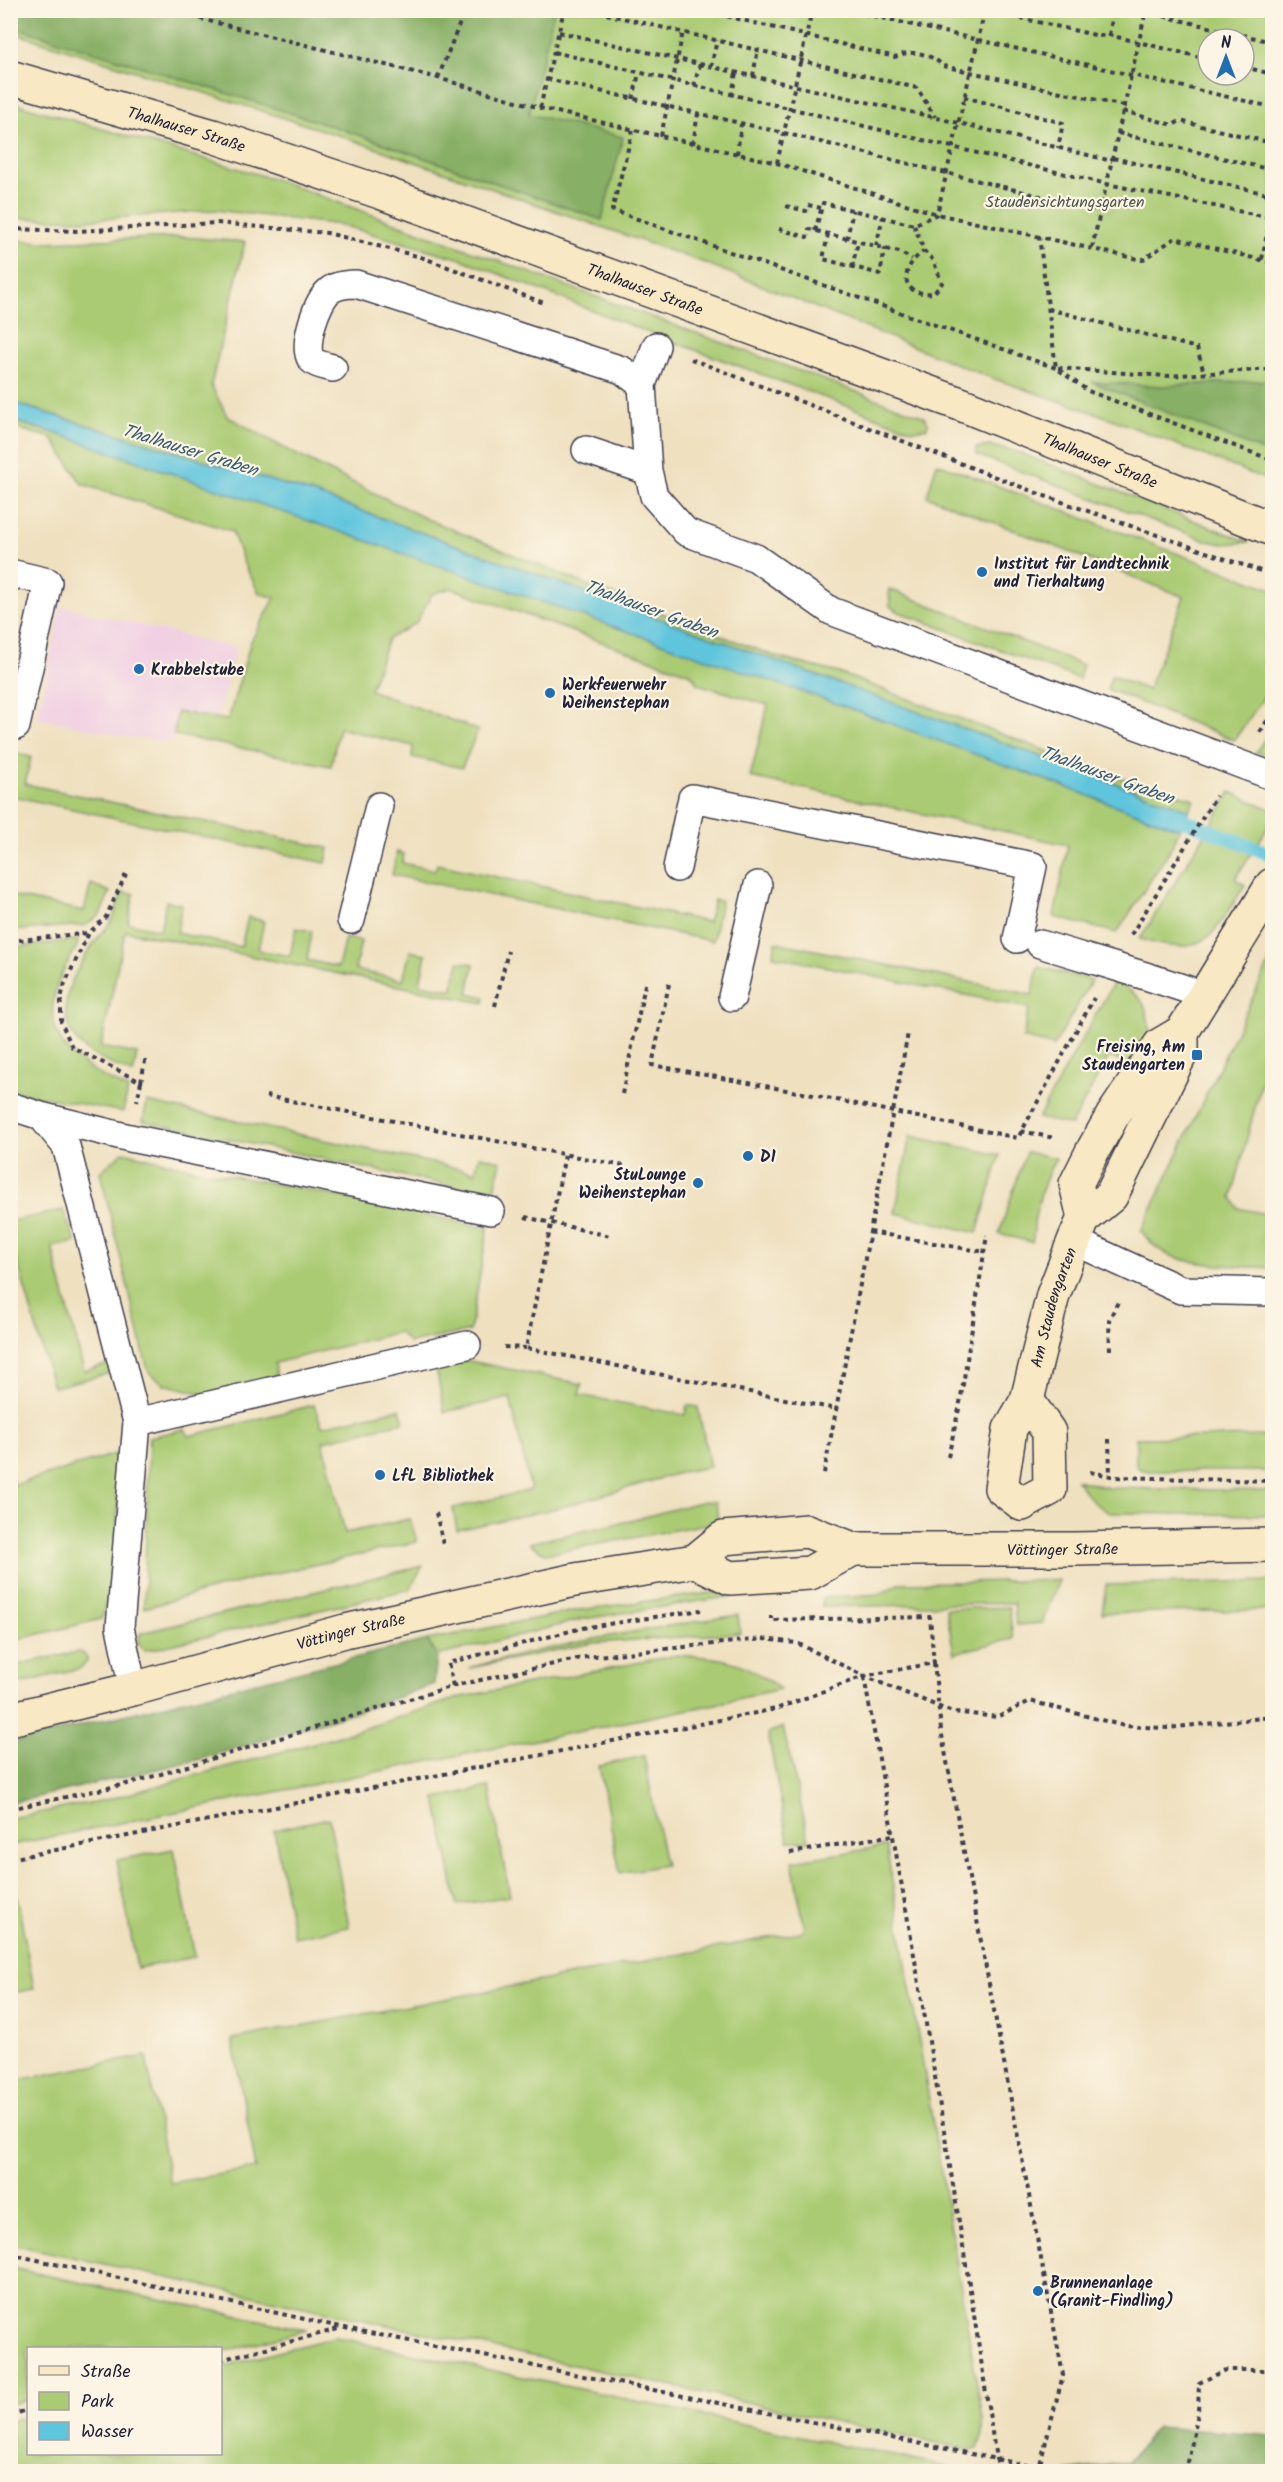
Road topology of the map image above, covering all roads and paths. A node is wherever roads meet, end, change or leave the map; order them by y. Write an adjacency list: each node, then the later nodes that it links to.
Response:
1 (165, 10): 36 (path)
2 (465, 10): 36 (path)
3 (564, 10): 13 (path)
4 (589, 10): 14 (path)
5 (701, 10): 15 (path)
6 (812, 10): 15 (path)
7 (847, 10): 18 (path)
8 (985, 10): 16 (path); 18 (path)
9 (1086, 10): 12 (path)
10 (1114, 10): 12 (path)
11 (1146, 11): 19 (path); 20 (path)
12 (1113, 16): 16 (path)
13 (559, 32): 22 (path); 24 (path)
14 (683, 32): 17 (path); 24 (path)
15 (806, 35): 25 (path); 28 (path)
16 (1109, 35): 19 (path)
17 (717, 40): 21 (path); 27 (path)
18 (978, 40): 28 (path); 32 (path)
19 (1139, 42): 23 (path); 32 (path)
20 (1272, 42)
21 (758, 49): 25 (path); 34 (path)
22 (554, 52): 31 (path); 37 (path)
23 (1196, 55)
24 (677, 59): 26 (path); 38 (path)
25 (801, 60): 40 (path); 50 (path)
26 (700, 64): 27 (path); 39 (path)
27 (711, 67): 30 (path)
28 (970, 71): 42 (path); 47 (path)
29 (1256, 71): 33 (path)
30 (736, 72): 34 (path); 41 (path)
31 (639, 73): 38 (path); 43 (path)
32 (1132, 75): 45 (path); 47 (path)
33 (1272, 75)
34 (753, 76): 40 (path)
35 (10, 77): 101 (main road, Thalhauser Straße)
36 (438, 78): 46 (path)
37 (547, 79): 43 (path); 46 (path)
38 (672, 81): 39 (path); 44 (path)
39 (694, 86): 41 (path)
40 (795, 86): 48 (path); 50 (path)
41 (732, 96): 48 (path)
42 (964, 97): 51 (path); 60 (path)
43 (633, 99): 44 (path)
44 (667, 107): 49 (path); 56 (path)
45 (1272, 107)
46 (540, 108): 53 (path)
47 (1124, 109): 55 (path); 57 (path)
48 (789, 110): 54 (path); 59 (path)
49 (698, 113): 52 (path); 58 (path)
50 (935, 118): 51 (path)
51 (958, 123): 59 (path); 60 (path)
52 (741, 124): 54 (path); 61 (path)
53 (633, 130): 56 (path); 94 (path)
54 (784, 133): 63 (path); 65 (path)
55 (1119, 133): 62 (path); 64 (path)
56 (661, 136): 58 (path)
57 (1272, 143)
58 (693, 144): 61 (path)
59 (953, 148): 65 (path); 66 (path)
60 (1058, 148): 62 (path)
61 (737, 154): 63 (path)
62 (1112, 160): 66 (path); 67 (path)
63 (777, 163): 73 (path)
64 (1272, 170)
65 (947, 173): 72 (path); 73 (path)
66 (1107, 184): 72 (path); 75 (path)
67 (1272, 195)
68 (786, 206): 69 (path)
69 (821, 208): 71 (path); 78 (path)
70 (1272, 209): 75 (path)
71 (853, 210): 74 (path); 81 (path)
72 (1101, 211): 85 (path)
73 (938, 214): 76 (path); 80 (path)
74 (883, 217): 76 (path); 83 (path)
75 (1272, 218): 88 (path)
76 (914, 225): 86 (path)
77 (779, 229): 78 (path)
78 (815, 231): 79 (path)
79 (828, 234): 81 (path); 90 (path)
80 (1038, 236): 85 (path); 91 (path)
81 (847, 239): 82 (path)
82 (858, 242): 83 (path); 90 (path)
83 (876, 246): 84 (path)
84 (885, 248): 87 (path); 90 (path)
85 (1092, 248): 88 (path)
86 (924, 250): 87 (path); 87 (path)
87 (912, 259)
88 (1262, 259): 89 (path)
89 (1272, 263)
90 (852, 267)
91 (1048, 309): 94 (path); 96 (path)
92 (656, 346): 97 (lane)
93 (333, 368): 97 (lane)
94 (1056, 368): 96 (path); 99 (path)
95 (1272, 369): 96 (path)
96 (1204, 373)
97 (642, 385): 100 (lane)
98 (586, 450): 100 (lane)
99 (1272, 460)
100 (648, 471): 104 (lane)
101 (1272, 529)
102 (10, 573): 103 (lane)
103 (16, 726)
104 (1272, 776)
105 (1214, 799): 107 (path)
106 (379, 806): 112 (lane)
107 (1182, 850)
108 (677, 868): 118 (lane)
109 (126, 874): 113 (path)
110 (758, 885): 119 (lane)
111 (1271, 890): 118 (main road)
112 (351, 920)
113 (89, 933): 114 (path); 123 (path)
114 (10, 941)
115 (508, 951): 120 (path)
116 (646, 980): 124 (path)
117 (669, 984): 127 (path)
118 (1203, 995): 135 (main road)
119 (732, 997)
120 (495, 1006)
121 (908, 1033): 127 (path)
122 (146, 1056): 123 (path)
123 (141, 1082): 129 (path)
124 (622, 1094)
125 (266, 1096): 131 (path)
126 (10, 1106): 128 (lane)
127 (893, 1111): 130 (path); 136 (path)
128 (41, 1116): 129 (lane); 146 (lane)
129 (130, 1138): 133 (lane)
130 (1018, 1138)
131 (565, 1155): 132 (path); 134 (path)
132 (624, 1166)
133 (491, 1210): 134 (path)
134 (551, 1222): 138 (path); 145 (path)
135 (1079, 1229): 140 (lane); 144 (main road, Am Staudengarten)
136 (870, 1232): 139 (path); 145 (path)
137 (987, 1235): 139 (path)
138 (610, 1236)
139 (985, 1252): 148 (path)
140 (1272, 1292)
141 (1121, 1294): 143 (path)
142 (467, 1345): 146 (lane)
143 (1110, 1350)
144 (1027, 1400): 153 (main road, Am Staudengarten); 153 (main road)
145 (836, 1409): 150 (path)
146 (137, 1422): 163 (lane)
147 (1109, 1439): 151 (path)
148 (948, 1457)
149 (1089, 1471): 151 (path)
150 (824, 1473)
151 (1110, 1475): 152 (path)
152 (1272, 1481)
153 (1022, 1504): 157 (main road)
154 (436, 1513): 156 (path)
155 (1272, 1545): 157 (main road, Vöttinger Straße)
156 (444, 1548)
157 (1021, 1549): 163 (main road, Vöttinger Straße)
158 (710, 1609): 162 (path)
159 (771, 1611): 160 (path)
160 (933, 1663): 161 (path); 164 (path)
161 (864, 1676): 162 (path); 164 (path); 168 (path); 170 (path)
162 (453, 1686): 167 (path)
163 (133, 1689): 166 (main road, Vöttinger Straße)
164 (938, 1707): 165 (path); 178 (path)
165 (1272, 1717)
166 (10, 1719)
167 (10, 1809)
168 (893, 1835): 169 (path); 177 (path)
169 (790, 1853)
170 (10, 1858)
171 (10, 2254): 172 (path)
172 (345, 2328): 173 (path); 177 (path)
173 (222, 2359)
174 (1272, 2370): 181 (path)
175 (27, 2410): 176 (path)
176 (10, 2415)
177 (996, 2459): 178 (path); 179 (path)
178 (1040, 2468): 180 (path)
179 (1002, 2472)
180 (1061, 2472)
181 (1186, 2472)

